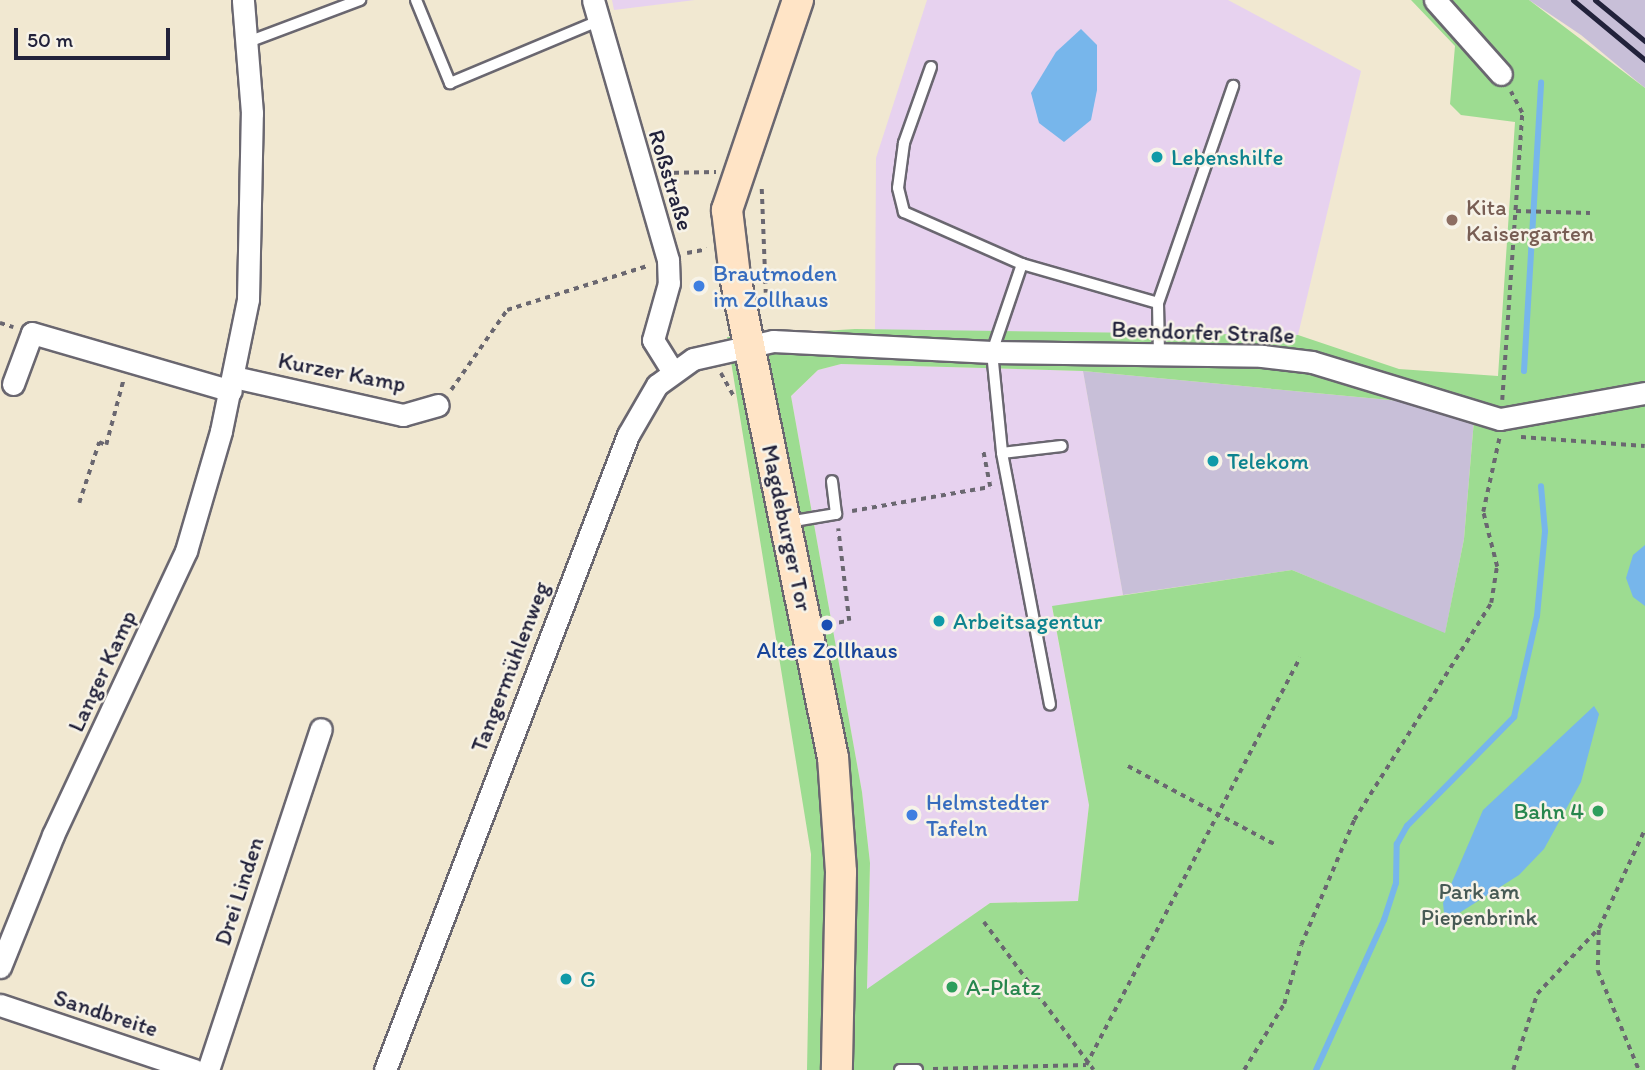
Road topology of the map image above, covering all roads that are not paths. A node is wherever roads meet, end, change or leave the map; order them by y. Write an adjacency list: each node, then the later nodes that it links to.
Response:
1 (243, 0): 7 (street, Langer Kamp)
2 (360, 0): 7 (lane)
3 (416, 0): 6 (lane)
4 (798, 0): 13 (main road, Magdeburger Tor)
5 (1435, 0): 9 (street)
6 (595, 10): 16 (street, Roßstraße)
7 (248, 42): 18 (street, Langer Kamp)
8 (931, 67): 11 (lane)
9 (1501, 75)
10 (1233, 86): 12 (lane)
11 (1022, 264): 12 (lane); 14 (lane)
12 (1158, 303): 15 (lane)
13 (748, 342): 14 (street, Beendorfer Straße); 16 (street, Tangermühlenweg); 24 (main road, Magdeburger Tor)
14 (992, 352): 15 (street, Beendorfer Straße); 22 (lane)
15 (1159, 355): 19 (street, Beendorfer Straße)
16 (672, 371): 31 (street, Tangermühlenweg)
17 (13, 384): 18 (street)
18 (233, 384): 20 (street, Kurzer Kamp); 27 (street, Langer Kamp)
19 (1645, 393)
20 (438, 405)
21 (1062, 446): 22 (lane)
22 (1002, 453): 25 (lane)
23 (832, 481): 24 (lane)
24 (786, 522): 32 (main road, Magdeburger Tor)
25 (1051, 704)
26 (321, 729): 30 (street, Drei Linden)
27 (0, 967)
28 (0, 1005): 29 (street, Sandbreite)
29 (194, 1070)
30 (208, 1070)
31 (385, 1070)
32 (837, 1070)
33 (900, 1070): 34 (lane)
34 (917, 1070)

